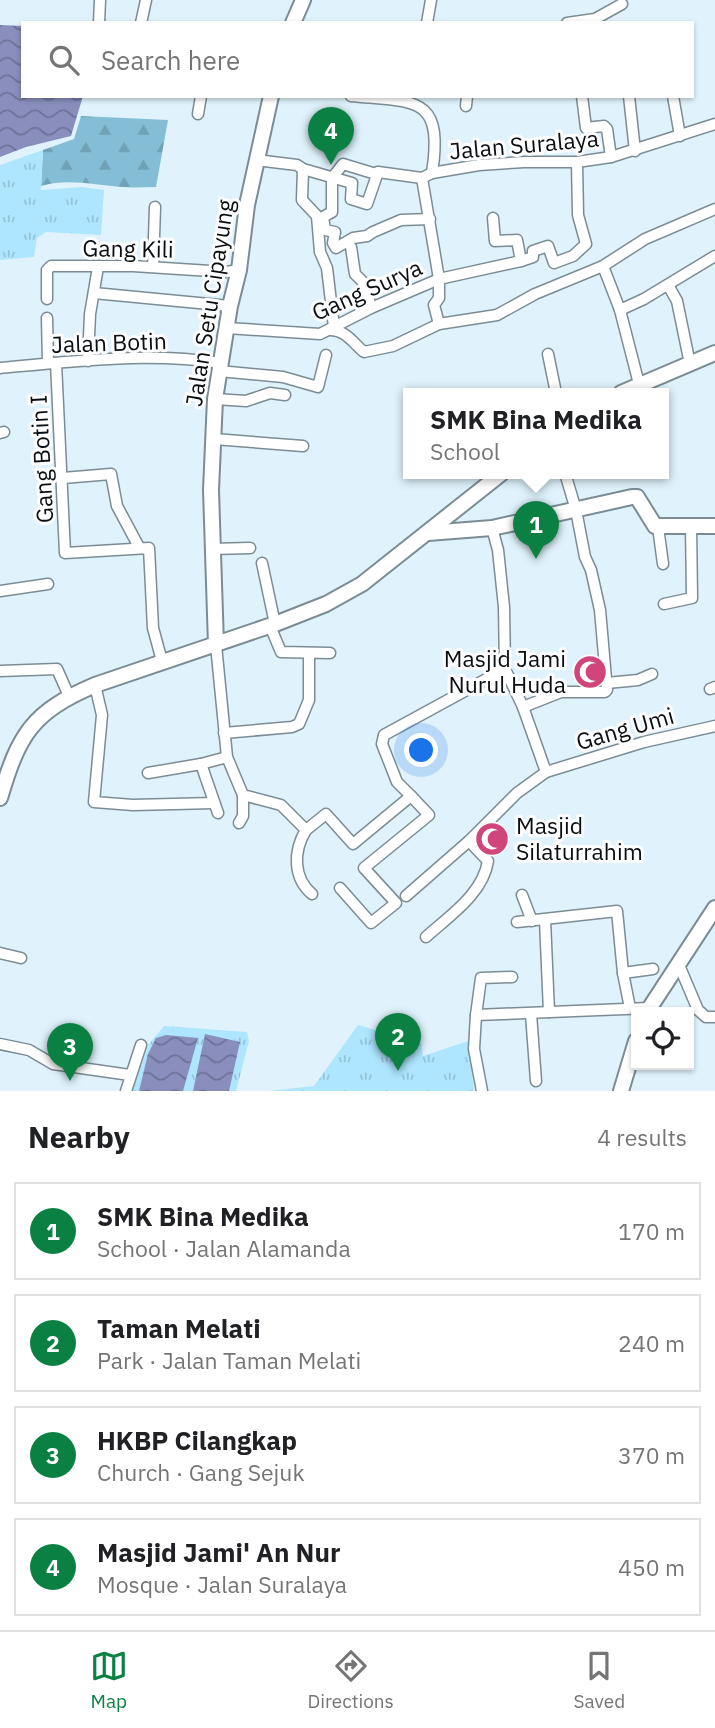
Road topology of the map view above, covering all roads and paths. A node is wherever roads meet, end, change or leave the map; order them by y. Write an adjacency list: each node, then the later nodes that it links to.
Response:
1 (100, 0): 6 (street)
2 (146, 0): 7 (street)
3 (303, 0): 8 (street)
4 (431, 0): 9 (street)
5 (622, 4): 10 (street)
6 (99, 21)
7 (141, 21)
8 (294, 21)
9 (427, 21)
10 (580, 21)
11 (201, 98): 18 (street)
12 (271, 98): 23 (street, Jalan Setu Cipayung)
13 (371, 98): 17 (street, Jalan Suralaya)
14 (582, 98): 22 (street)
15 (629, 98): 21 (street)
16 (673, 98): 20 (street)
17 (418, 101): 27 (street, Jalan Suralaya)
18 (198, 114)
19 (715, 124): 20 (street, Jalan Suralaya)
20 (680, 136): 21 (street, Jalan Suralaya)
21 (635, 150): 22 (street, Jalan Suralaya)
22 (611, 157): 24 (street, Jalan Suralaya)
23 (256, 160): 25 (street); 39 (street, Jalan Setu Cipayung)
24 (577, 162): 27 (street, Jalan Suralaya); 35 (street, Gang Surya)
25 (303, 169): 28 (street); 50 (street)
26 (376, 174): 27 (street); 28 (street); 28 (street)
27 (427, 175): 32 (street)
28 (332, 178): 32 (street)
29 (155, 207): 38 (street)
30 (715, 209): 36 (street)
31 (493, 218): 35 (street)
32 (430, 219): 40 (street)
33 (351, 247): 45 (street)
34 (715, 256): 41 (street)
35 (521, 261): 40 (street, Gang Surya)
36 (603, 266): 46 (street); 48 (street)
37 (98, 267): 38 (street, Gang Kili); 42 (street); 43 (street, Gang Kili)
38 (153, 267): 39 (street, Gang Kili)
39 (239, 270): 44 (street, Jalan Setu Cipayung)
40 (439, 279): 45 (street, Gang Surya); 48 (street)
41 (668, 285): 46 (street); 56 (street)
42 (94, 293): 44 (street); 54 (street)
43 (47, 299)
44 (230, 306): 49 (street, Jalan Setu Cipayung)
45 (370, 308): 50 (street, Gang Surya)
46 (620, 310): 59 (street)
47 (47, 318): 55 (street, Gang Botin I)
48 (439, 324): 50 (street)
49 (227, 328): 50 (street, Gang Surya); 57 (street, Jalan Setu Cipayung)
50 (332, 328)
51 (715, 353): 56 (street)
52 (548, 354): 60 (street)
53 (326, 355): 57 (street, Jalan Botin)
54 (88, 361): 55 (street, Jalan Botin); 57 (street, Jalan Botin)
55 (52, 363): 58 (street, Jalan Botin); 66 (street, Gang Botin I)
56 (690, 364): 59 (street)
57 (219, 367): 63 (street, Jalan Setu Cipayung)
58 (0, 368)
59 (639, 384): 61 (street)
60 (555, 388)
61 (631, 388)
62 (285, 395): 63 (street)
63 (215, 399): 64 (street, Jalan Setu Cipayung)
64 (214, 439): 65 (street); 77 (street, Jalan Setu Cipayung)
65 (303, 446)
66 (63, 478): 75 (street); 75 (street, Gang Botin I)
67 (495, 479): 74 (street)
68 (567, 479): 69 (street)
69 (576, 510): 72 (street); 73 (street); 91 (street)
70 (691, 525): 71 (street); 72 (street); 82 (street)
71 (715, 526)
72 (658, 527): 79 (street)
73 (492, 528): 74 (street); 88 (street)
74 (428, 533): 83 (street)
75 (139, 547): 87 (street)
76 (250, 548): 77 (street)
77 (212, 549): 84 (street, Jalan Setu Cipayung)
78 (262, 563): 83 (street)
79 (663, 564)
80 (48, 584): 81 (street)
81 (0, 591)
82 (664, 604)
83 (273, 625): 84 (street); 85 (street)
84 (216, 645): 87 (street); 96 (street)
85 (309, 653): 86 (street); 96 (street)
86 (330, 653)
87 (162, 661): 92 (street)
88 (505, 669): 94 (street); 102 (street)
89 (0, 671): 93 (street)
90 (652, 674): 91 (street)
91 (607, 683): 94 (street)
92 (95, 685): 93 (street); 98 (street)
93 (69, 696): 103 (street)
94 (523, 707): 99 (street)
95 (715, 726): 99 (street, Gang Umi)
96 (225, 733): 97 (street)
97 (227, 757): 98 (street); 101 (street)
98 (201, 764): 100 (street)
99 (546, 772): 106 (street, Gang Umi)
100 (148, 773)
101 (243, 795): 104 (street); 105 (street)
102 (411, 796): 105 (street); 107 (street)
103 (0, 798)
104 (239, 823)
105 (306, 830): 108 (street)
106 (469, 842): 110 (street, Gang Umi); 115 (street)
107 (341, 888)
108 (312, 894)
109 (522, 895): 113 (street)
110 (406, 897)
111 (714, 914): 118 (street)
112 (545, 920): 113 (street); 120 (street); 124 (street)
113 (532, 921): 114 (street)
114 (517, 922)
115 (426, 937)
116 (0, 953): 117 (street)
117 (21, 958)
118 (679, 965): 122 (street); 127 (street)
119 (653, 969): 120 (street)
120 (623, 973): 123 (street)
121 (512, 977): 126 (street)
122 (650, 1007)
123 (630, 1008): 124 (street)
124 (549, 1012): 125 (street)
125 (531, 1013): 126 (street); 132 (street)
126 (476, 1015): 134 (street)
127 (715, 1017)
128 (0, 1044): 131 (street)
129 (141, 1045): 131 (street)
130 (631, 1058): 135 (street)
131 (130, 1075): 133 (street)
132 (536, 1081)
133 (126, 1091)
134 (482, 1091)
135 (621, 1091)

